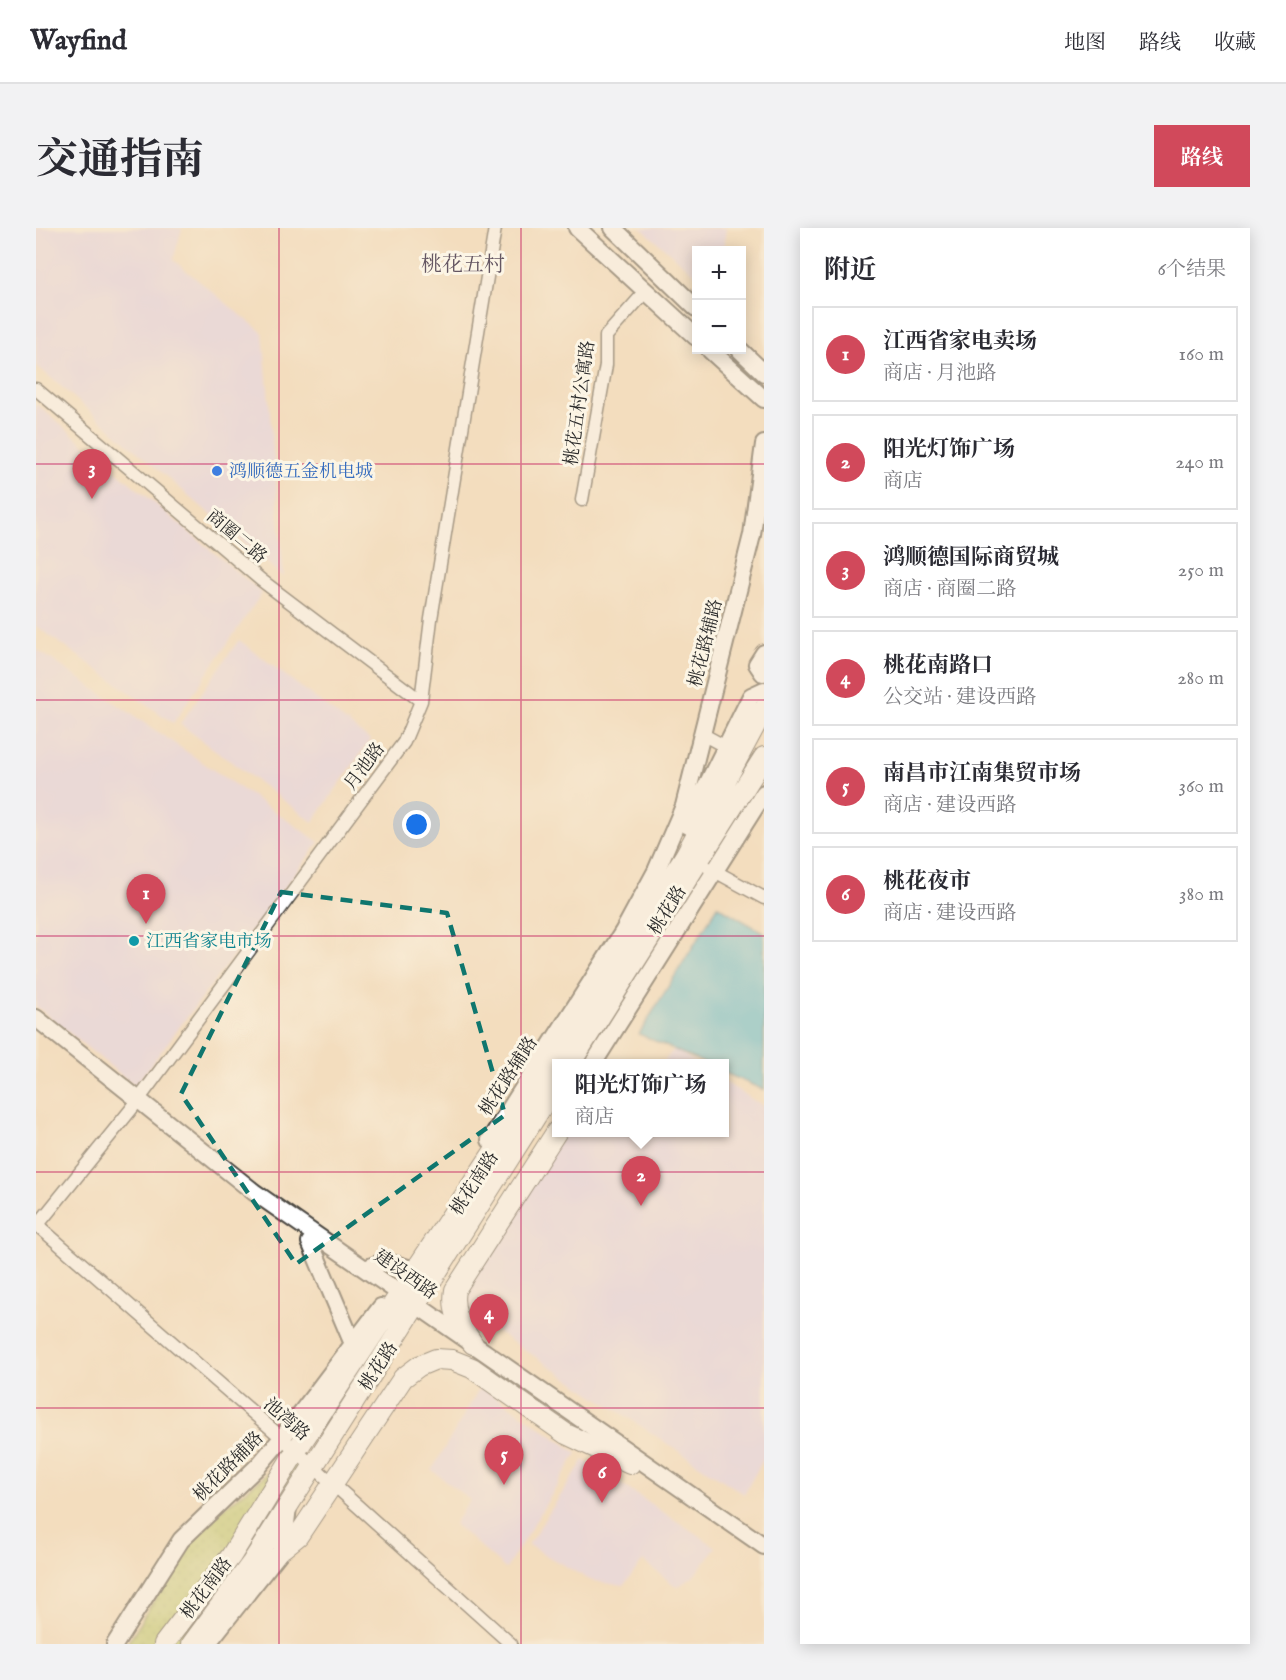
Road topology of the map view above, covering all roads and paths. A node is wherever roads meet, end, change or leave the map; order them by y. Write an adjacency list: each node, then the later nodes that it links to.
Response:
1 (495, 228): 16 (street, 月池路)
2 (577, 228): 4 (main road)
3 (613, 228): 5 (main road)
4 (646, 291): 6 (main road); 13 (street, 桃花五村公寓路)
5 (692, 304)
6 (692, 333)
7 (714, 354): 11 (main road)
8 (744, 354): 9 (main road)
9 (764, 373)
10 (36, 389): 16 (street, 商圈二路)
11 (764, 399)
12 (764, 444): 18 (main road, 桃花路辅路)
13 (582, 500)
14 (764, 653): 15 (main road)
15 (763, 682): 19 (main road)
16 (421, 701): 32 (street, 月池路)
17 (764, 709): 27 (main road, 桃花南路)
18 (702, 734): 19 (street); 37 (main road, 桃花路辅路)
19 (726, 747): 26 (main road)
20 (764, 757): 22 (main road, 桃花路)
21 (764, 794): 22 (main road)
22 (706, 867): 23 (street); 28 (main road, 桃花路); 29 (main road)
23 (764, 898)
24 (36, 1018): 32 (main road, 建设西路)
25 (36, 1029): 32 (main road, 建设西路)
26 (563, 1059)
27 (563, 1059)
28 (563, 1059)
29 (596, 1059)
30 (552, 1076): 38 (main road, 桃花南路)
31 (552, 1090): 38 (main road, 桃花路)
32 (135, 1103): 34 (street, 月池路); 35 (main road, 建设西路); 36 (main road, 建设西路)
33 (553, 1137): 40 (main road)
34 (36, 1225): 41 (street, 池湾路)
35 (310, 1242): 38 (main road, 建设西路); 39 (main road)
36 (366, 1269): 37 (main road); 38 (main road, 建设西路)
37 (408, 1269): 38 (main road, 桃花路辅路)
38 (401, 1300): 39 (main road, 桃花路辅路); 40 (main road, 建设西路); 41 (main road, 桃花南路); 42 (main road, 建设西路); 43 (main road, 桃花路)
39 (353, 1344): 41 (main road, 桃花路辅路)
40 (473, 1344): 46 (main road, 建设西路)
41 (289, 1444): 43 (street, 池湾路); 49 (main road, 桃花路辅路); 50 (main road, 桃花南路)
42 (630, 1464): 44 (main road); 48 (main road, 建设西路)
43 (313, 1466): 44 (street, 池湾路); 45 (main road, 桃花路)
44 (333, 1483): 47 (main road); 53 (street, 池湾路)
45 (288, 1506): 47 (main road); 51 (main road, 桃花路)
46 (764, 1546)
47 (283, 1548): 52 (main road)
48 (764, 1557)
49 (115, 1644)
50 (164, 1644)
51 (192, 1644)
52 (207, 1644)
53 (511, 1644)

